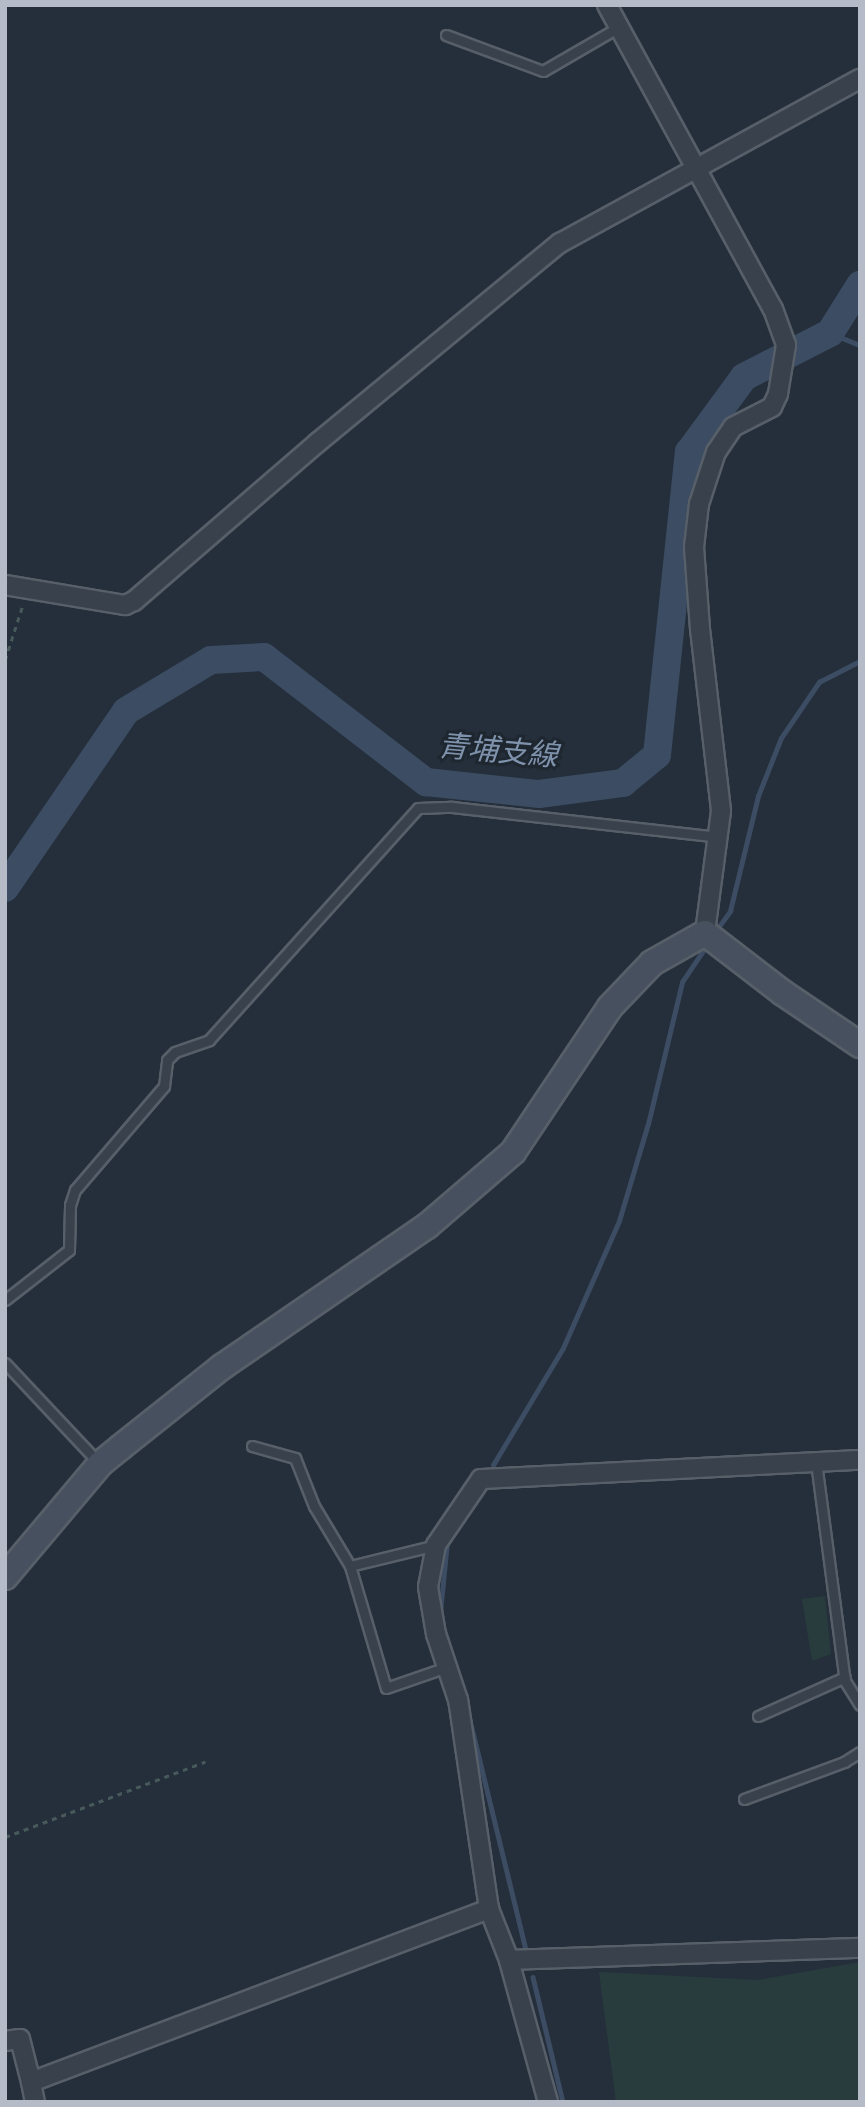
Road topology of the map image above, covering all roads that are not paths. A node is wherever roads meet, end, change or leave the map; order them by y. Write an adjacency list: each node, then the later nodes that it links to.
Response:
1 (607, 5): 2 (street)
2 (619, 27): 3 (lane); 5 (street)
3 (446, 35)
4 (860, 79): 5 (street)
5 (697, 166): 6 (street); 7 (street)
6 (5, 585)
7 (720, 838): 8 (street); 10 (lane)
8 (714, 938): 9 (street); 15 (street)
9 (860, 1045)
10 (5, 1300)
11 (5, 1363): 15 (lane)
12 (252, 1446): 17 (lane)
13 (860, 1460): 14 (street)
14 (816, 1462): 16 (street); 20 (lane)
15 (100, 1464): 18 (street)
16 (436, 1545): 17 (lane); 19 (street)
17 (350, 1566): 19 (lane)
18 (5, 1577)
19 (447, 1667): 25 (street)
20 (845, 1677): 21 (lane); 22 (lane)
21 (860, 1705)
22 (758, 1716)
23 (860, 1752): 24 (lane)
24 (744, 1799)
25 (489, 1909): 27 (street); 29 (street)
26 (860, 1948): 27 (street)
27 (509, 1960): 31 (street)
28 (5, 2041): 29 (street)
29 (31, 2082): 30 (street)
30 (35, 2102)
31 (548, 2102)

